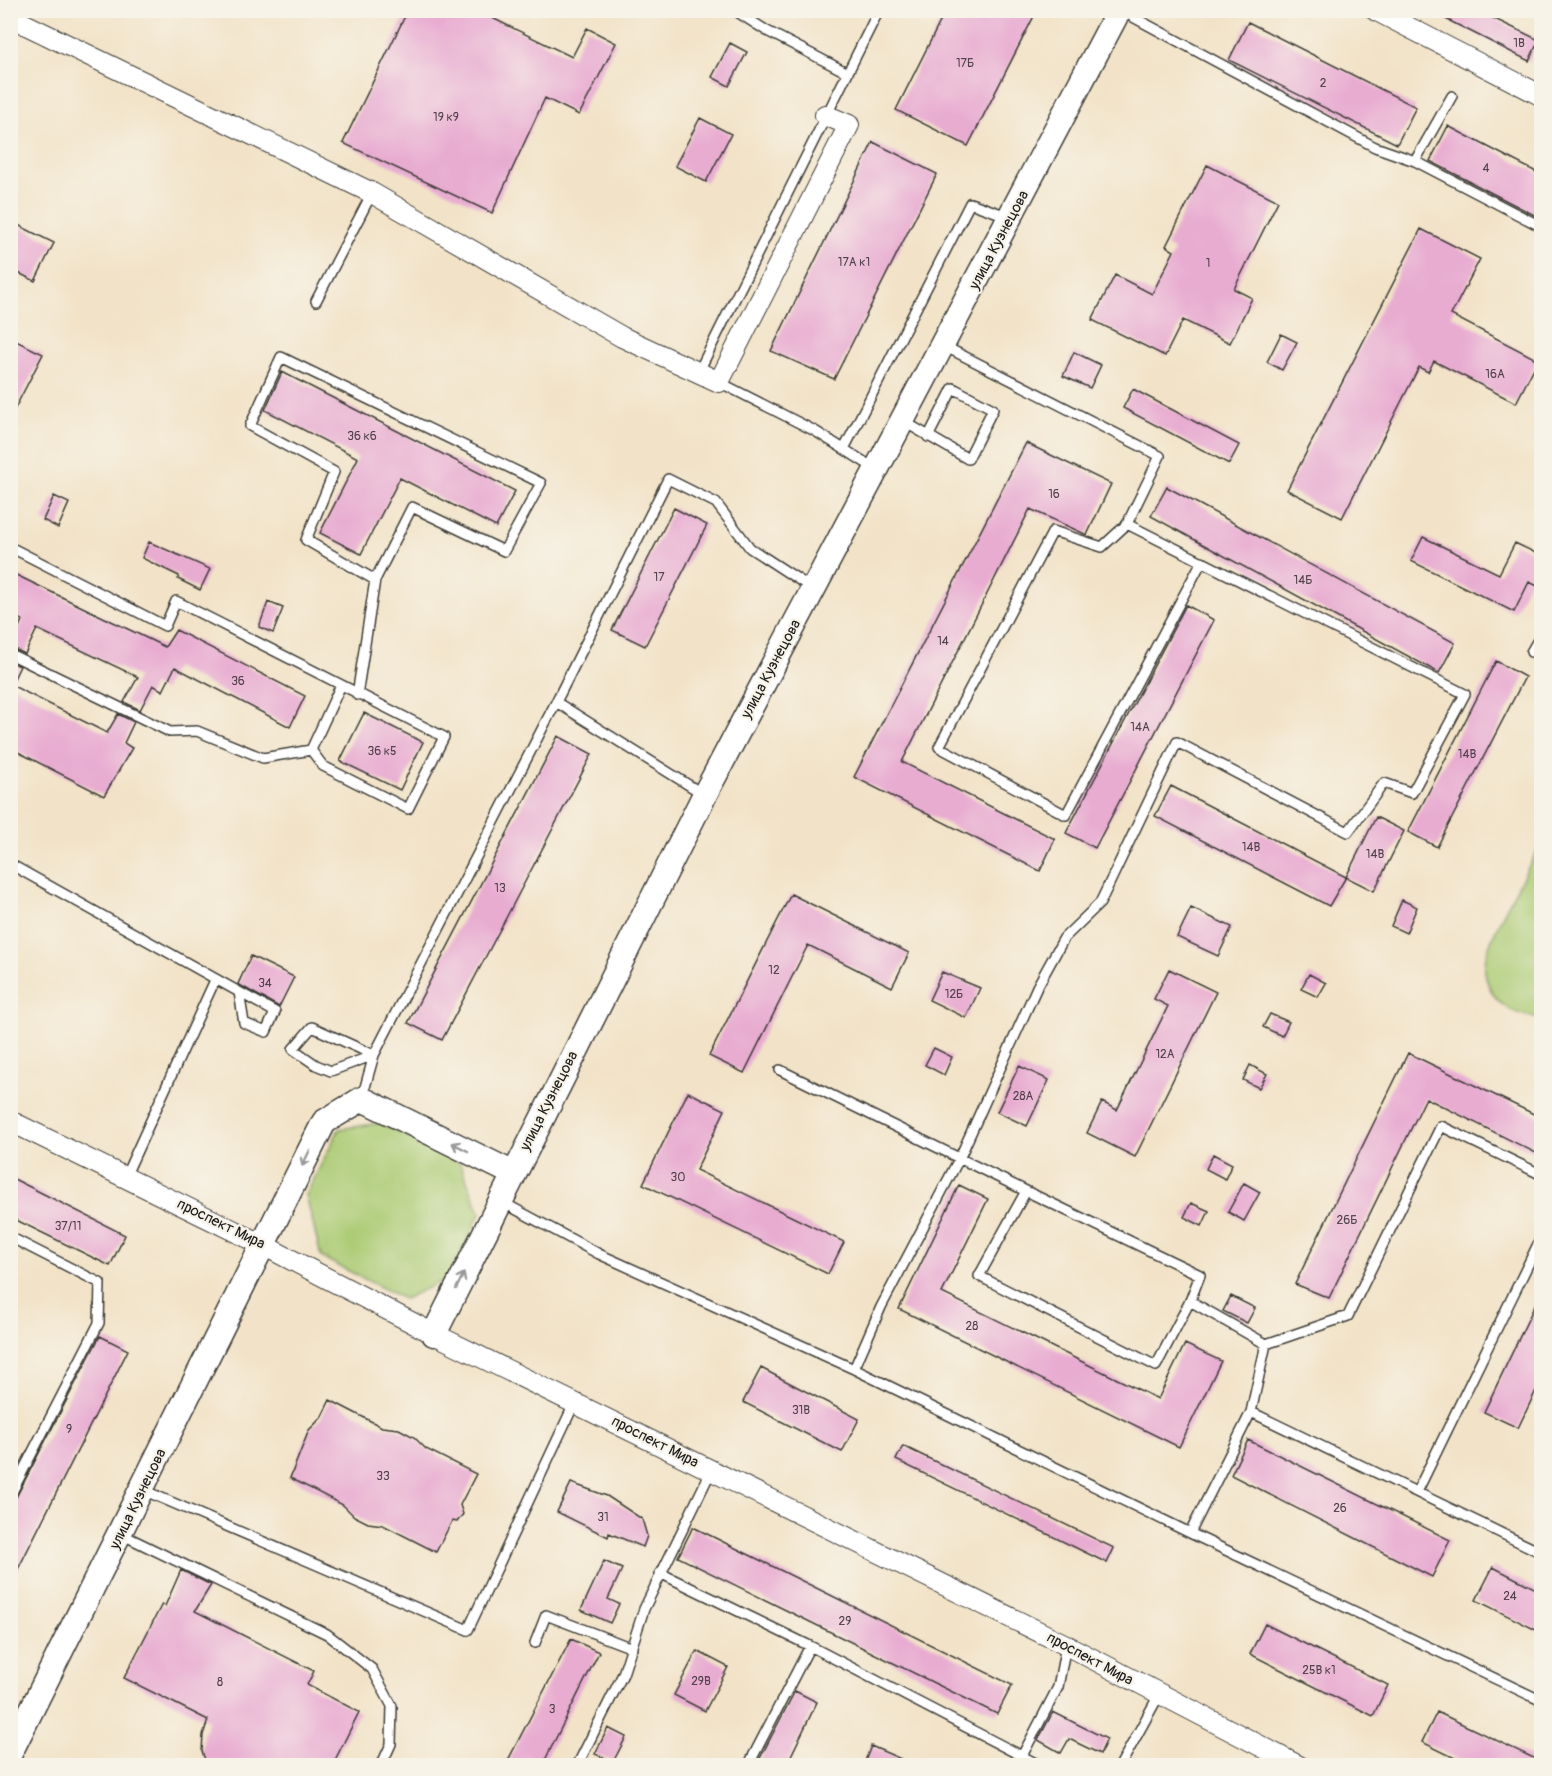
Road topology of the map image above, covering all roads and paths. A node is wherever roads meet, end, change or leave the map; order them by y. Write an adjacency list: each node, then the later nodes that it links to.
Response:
1 (734, 10): 6 (lane)
2 (879, 10): 6 (lane)
3 (1120, 10): 10 (lane); 12 (street, улица Кузнецова)
4 (1375, 10): 8 (street)
5 (10, 17): 11 (street)
6 (846, 72): 9 (lane)
7 (1452, 96): 10 (lane)
8 (1542, 96)
9 (825, 115): 16 (lane); 17 (street)
10 (1415, 161): 13 (lane)
11 (372, 193): 14 (lane); 16 (street)
12 (1011, 218): 15 (street, улица Кузнецова); 20 (lane)
13 (1542, 227)
14 (316, 301)
15 (942, 345): 18 (street, улица Кузнецова); 22 (lane)
16 (699, 371): 17 (street)
17 (719, 382): 20 (lane)
18 (903, 421): 19 (lane); 21 (street, улица Кузнецова)
19 (928, 437): 19 (lane)
20 (844, 448): 21 (lane)
21 (877, 471): 26 (street, улица Кузнецова)
22 (1127, 525): 24 (lane); 24 (lane)
23 (10, 547): 30 (lane)
24 (1202, 561): 42 (lane)
25 (375, 580): 25 (lane); 31 (lane)
26 (813, 588): 32 (lane); 34 (street, улица Кузнецова)
27 (1542, 633): 28 (lane)
28 (1531, 652)
29 (10, 654): 33 (lane)
30 (340, 687): 31 (lane); 33 (lane)
31 (357, 695): 33 (lane)
32 (556, 702): 34 (lane); 38 (lane)
33 (311, 750)
34 (705, 794): 43 (street, улица Кузнецова)
35 (10, 864): 36 (lane)
36 (215, 980): 37 (lane); 45 (lane)
37 (238, 992): 37 (lane)
38 (374, 1054): 38 (lane); 40 (lane)
39 (780, 1070): 42 (lane)
40 (362, 1099): 43 (street, one-way to 40); 50 (street, улица Кузнецова, one-way to 50)
41 (10, 1121): 45 (street, проспект Мира)
42 (960, 1157): 46 (lane); 54 (lane)
43 (512, 1173): 47 (street, улица Кузнецова)
44 (1542, 1175): 53 (lane)
45 (125, 1177): 50 (street, проспект Мира)
46 (1026, 1191): 51 (lane); 51 (lane)
47 (500, 1201): 52 (street, улица Кузнецова, one-way to 47); 54 (lane)
48 (1542, 1236): 59 (lane)
49 (10, 1237): 60 (lane)
50 (263, 1245): 52 (street, проспект Мира); 58 (street, улица Кузнецова)
51 (1190, 1300): 53 (lane)
52 (434, 1334): 55 (street, проспект Мира)
53 (1266, 1344): 56 (lane)
54 (854, 1369): 61 (lane)
55 (575, 1401): 57 (street, проспект Мира); 58 (lane)
56 (1251, 1412): 59 (lane); 61 (lane)
57 (711, 1470): 64 (lane); 66 (street, проспект Мира)
58 (143, 1490): 62 (street, улица Кузнецова)
59 (1417, 1492): 63 (lane)
60 (10, 1496)
61 (1190, 1533): 70 (lane)
62 (121, 1534): 71 (street, улица Кузнецова); 74 (lane)
63 (1542, 1553)
64 (660, 1573): 67 (lane); 68 (lane)
65 (535, 1643): 68 (lane)
66 (1066, 1645): 69 (street, проспект Мира); 73 (lane)
67 (810, 1646): 73 (lane); 76 (lane)
68 (632, 1648): 75 (lane)
69 (1159, 1695): 78 (lane); 79 (street, проспект Мира)
70 (1542, 1701)
71 (16, 1727): 72 (street, улица Кузнецова)
72 (10, 1753)
73 (1022, 1756): 77 (lane)
74 (381, 1766)
75 (578, 1766)
76 (748, 1766)
77 (1041, 1766)
78 (1120, 1766)
79 (1299, 1766)

